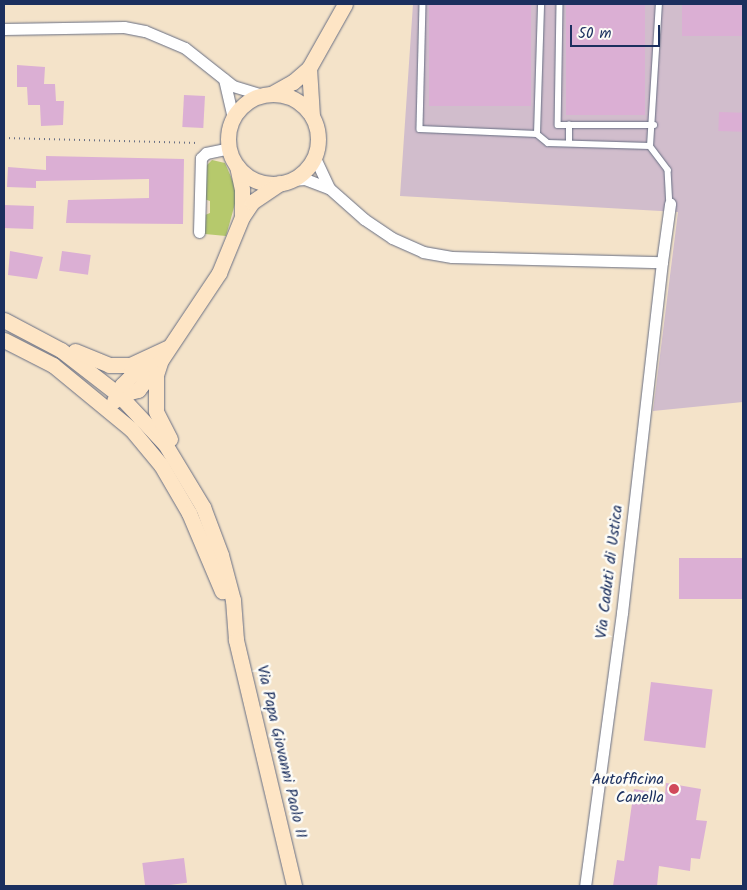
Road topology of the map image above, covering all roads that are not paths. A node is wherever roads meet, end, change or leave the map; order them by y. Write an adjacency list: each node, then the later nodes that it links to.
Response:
1 (345, 4): 7 (street)
2 (422, 4): 14 (lane)
3 (541, 4): 14 (lane)
4 (560, 4): 12 (lane)
5 (659, 4): 13 (lane)
6 (4, 29): 8 (street)
7 (309, 68): 9 (street); 11 (street)
8 (224, 79): 9 (street); 10 (street)
9 (267, 95): 10 (street); 11 (street)
10 (233, 118): 17 (street)
11 (317, 120): 18 (street)
12 (569, 124): 13 (lane); 15 (lane)
13 (654, 126): 16 (lane)
14 (537, 134): 15 (lane)
15 (569, 143): 16 (lane)
16 (650, 146): 22 (lane)
17 (229, 148): 19 (street); 24 (street)
18 (320, 149): 20 (street); 21 (street)
19 (237, 166): 20 (street); 23 (street)
20 (286, 182): 21 (street); 23 (street)
21 (329, 188): 25 (street)
22 (670, 204): 25 (street, Via Caduti di Ustica)
23 (242, 216): 28 (street)
24 (199, 232)
25 (662, 262): 34 (street, Via Caduti di Ustica)
26 (4, 319): 28 (street, Via Papa Giovanni Paolo II); 29 (street, Via Papa Giovanni Paolo II)
27 (4, 340): 30 (street, Via Papa Giovanni Paolo II)
28 (158, 356): 29 (street); 31 (street, Via Papa Giovanni Paolo II)
29 (119, 395): 30 (street); 31 (street, Via Papa Giovanni Paolo II)
30 (108, 408): 32 (street, Via Papa Giovanni Paolo II)
31 (216, 541): 32 (street, Via Papa Giovanni Paolo II)
32 (234, 626): 33 (street, Via Papa Giovanni Paolo II)
33 (294, 886)
34 (585, 886)

